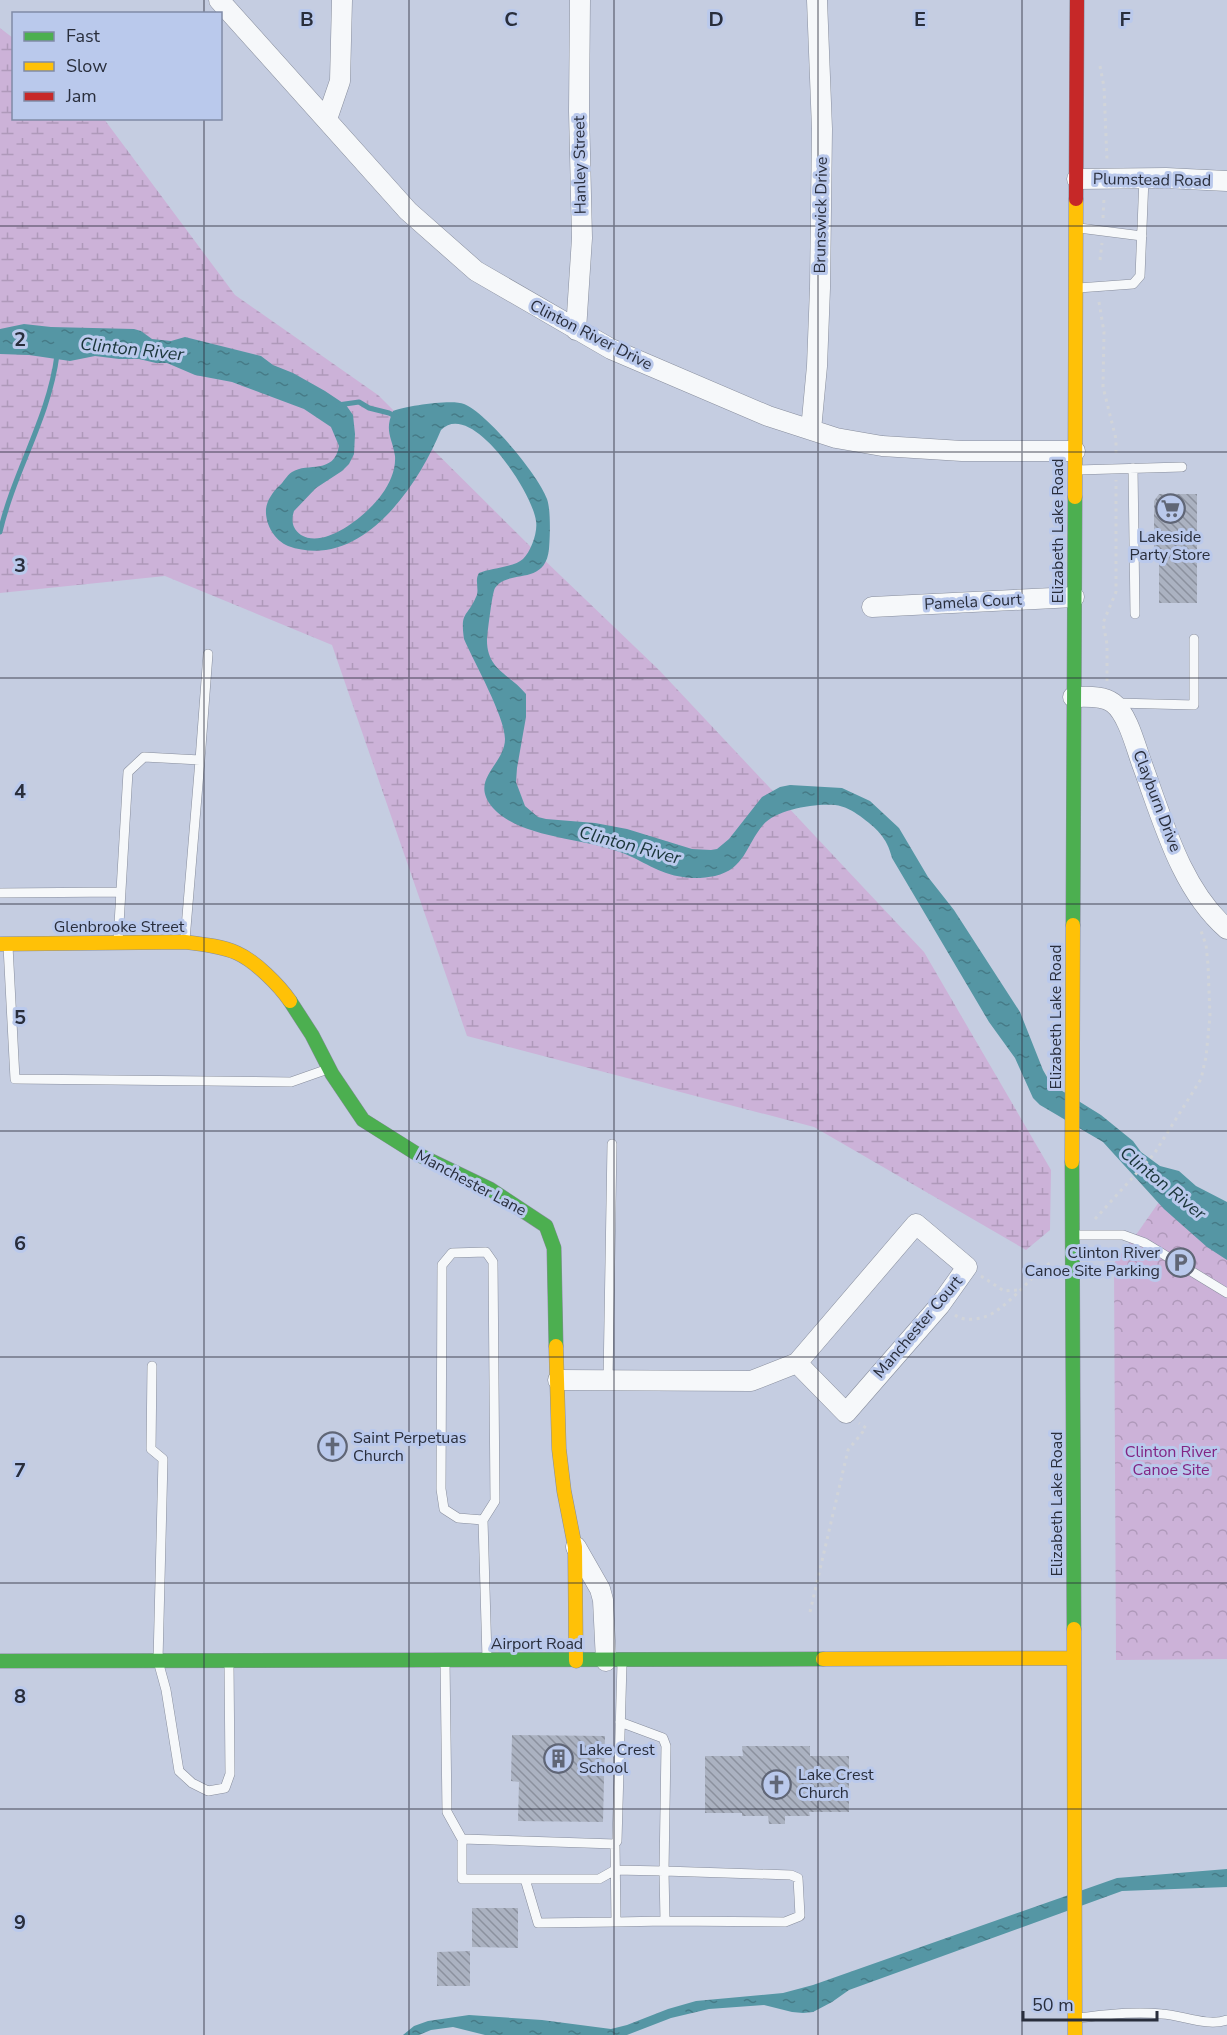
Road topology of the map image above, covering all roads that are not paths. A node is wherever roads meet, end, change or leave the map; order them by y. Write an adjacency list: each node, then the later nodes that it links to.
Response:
1 (219, 0): 6 (street, Clinton River Drive)
2 (342, 0): 6 (street)
3 (580, 0): 13 (street, Hanley Street)
4 (817, 0): 14 (street, Brunswick Drive)
5 (1077, 0): 8 (street, Elizabeth Lake Road)
6 (327, 119): 13 (street, Clinton River Drive)
7 (1144, 178): 8 (street, Plumstead Road); 9 (street, Plumstead Road); 11 (lane)
8 (1077, 179): 10 (street, Elizabeth Lake Road)
9 (1227, 181)
10 (1076, 227): 11 (lane); 12 (street, Elizabeth Lake Road)
11 (1142, 236): 12 (lane)
12 (1076, 288): 15 (street, Elizabeth Lake Road)
13 (576, 330): 14 (street, Clinton River Drive)
14 (811, 430): 15 (street, Clinton River Drive)
15 (1075, 461): 17 (lane); 18 (street, Elizabeth Lake Road)
16 (1182, 467): 17 (lane)
17 (1133, 468): 20 (lane)
18 (1074, 597): 19 (street, Pamela Court); 23 (street, Elizabeth Lake Road)
19 (872, 607)
20 (1135, 614)
21 (1194, 639): 24 (lane)
22 (208, 654): 25 (lane)
23 (1073, 697): 24 (street); 35 (street, Elizabeth Lake Road)
24 (1110, 702): 28 (street, Clayburn Drive)
25 (200, 760): 26 (lane); 29 (lane)
26 (121, 892): 27 (lane); 30 (lane)
27 (0, 893)
28 (1227, 929)
29 (185, 942): 30 (street, Glenbrooke Street); 32 (street, Glenbrooke Street)
30 (118, 943): 31 (street, Glenbrooke Street)
31 (4, 944): 33 (lane)
32 (237, 953): 33 (street, Manchester Lane)
33 (329, 1069): 39 (street, Manchester Lane)
34 (612, 1144): 40 (lane)
35 (1072, 1235): 36 (lane); 43 (street, Elizabeth Lake Road)
36 (1227, 1293)
37 (797, 1363): 37 (street, Manchester Court); 40 (street, Manchester Court)
38 (152, 1366): 45 (lane)
39 (558, 1380): 40 (street, Manchester Court); 42 (street, Manchester Lane)
40 (608, 1380)
41 (483, 1520): 41 (lane); 47 (lane)
42 (575, 1546): 48 (street, Manchester Lane); 49 (street, Manchester Lane)
43 (1074, 1658): 49 (street, Airport Road); 59 (street, Elizabeth Lake Road)
44 (0, 1661): 45 (street, Airport Road)
45 (158, 1661): 50 (street, Airport Road); 50 (lane)
46 (445, 1661): 47 (street, Airport Road); 50 (street, Airport Road); 52 (lane)
47 (487, 1661): 48 (street, Airport Road)
48 (576, 1661): 49 (street, Airport Road)
49 (614, 1661): 51 (lane)
50 (229, 1662)
51 (620, 1722): 53 (lane); 55 (lane)
52 (462, 1839): 53 (lane); 56 (lane)
53 (615, 1844): 54 (lane)
54 (615, 1870): 55 (lane); 56 (lane); 58 (lane)
55 (664, 1871): 57 (lane); 57 (lane)
56 (525, 1879): 58 (lane)
57 (665, 1921): 58 (lane)
58 (616, 1922)
59 (1075, 2018): 60 (lane); 61 (street, Elizabeth Lake Road)
60 (1227, 2020)
61 (1075, 2035)

